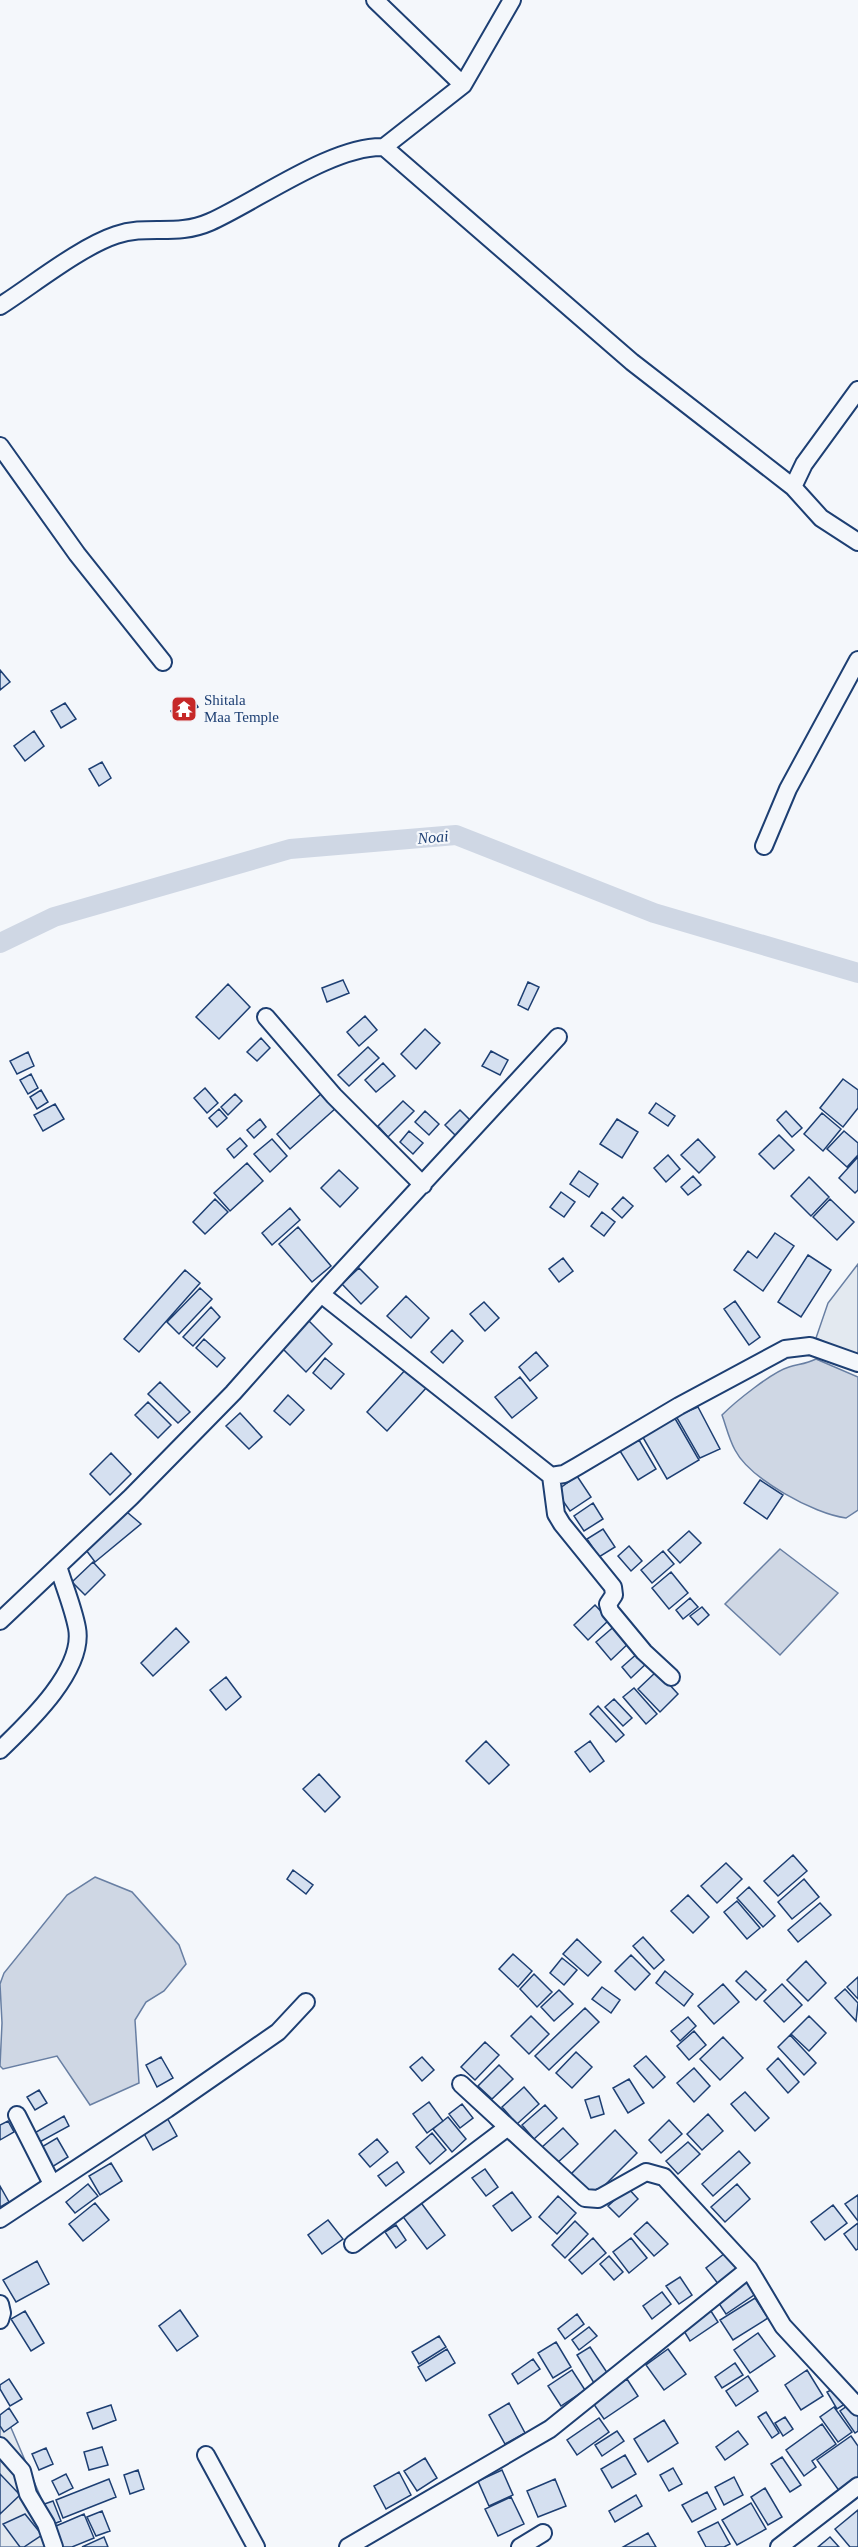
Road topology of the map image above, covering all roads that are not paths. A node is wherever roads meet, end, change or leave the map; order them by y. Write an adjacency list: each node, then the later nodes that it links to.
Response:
1 (375, 0): 3 (street)
2 (512, 0): 3 (street)
3 (463, 85): 4 (street)
4 (384, 147): 5 (street); 8 (street)
5 (0, 306)
6 (858, 390): 8 (street)
7 (0, 447): 11 (street)
8 (793, 487): 9 (street)
9 (858, 542)
10 (858, 660): 12 (street)
11 (163, 662)
12 (764, 846)
13 (266, 1017): 15 (street)
14 (558, 1037): 15 (street)
15 (423, 1185): 16 (street)
16 (321, 1293): 18 (street); 19 (street)
17 (858, 1363): 18 (street)
18 (551, 1476): 21 (street)
19 (58, 1566): 20 (street); 22 (street)
20 (0, 1620)
21 (671, 1677)
22 (0, 1750)
23 (306, 2002): 27 (street)
24 (461, 2084): 26 (street)
25 (17, 2115): 27 (street)
26 (507, 2127): 29 (street); 30 (street)
27 (52, 2184): 28 (street)
28 (0, 2219)
29 (353, 2244)
30 (749, 2269): 33 (street); 38 (street)
31 (0, 2304): 32 (street)
32 (0, 2320)
33 (858, 2407)
34 (0, 2446): 39 (street)
35 (206, 2456): 40 (street)
36 (858, 2486): 42 (street)
37 (543, 2533): 41 (street)
38 (357, 2545)
39 (54, 2547)
40 (256, 2547)
41 (520, 2547)
42 (778, 2547)

